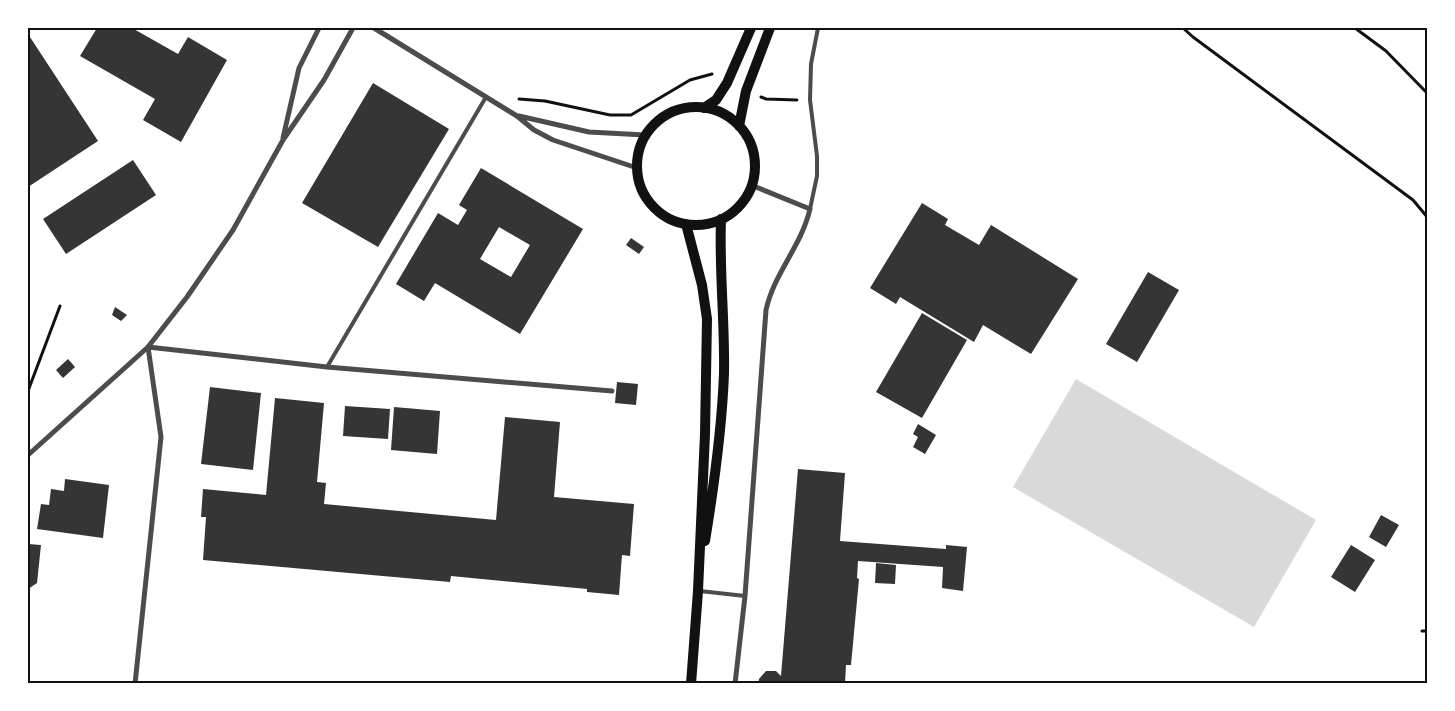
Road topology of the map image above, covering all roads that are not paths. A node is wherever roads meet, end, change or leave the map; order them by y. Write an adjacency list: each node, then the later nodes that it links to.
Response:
1 (319, 28): 12 (street)
2 (353, 28): 12 (street)
3 (374, 28): 7 (street)
4 (751, 28): 8 (main road)
5 (770, 28): 10 (main road)
6 (818, 28): 15 (lane)
7 (486, 97): 9 (street); 19 (lane)
8 (704, 108): 10 (main road); 11 (main road)
9 (516, 116): 11 (street); 13 (street)
10 (739, 126): 14 (main road)
11 (645, 135): 13 (main road)
12 (282, 140): 18 (street)
13 (637, 168): 17 (main road)
14 (751, 185): 15 (street); 16 (main road)
15 (810, 209): 23 (street)
16 (721, 220): 17 (main road); 22 (main road)
17 (686, 224): 22 (main road)
18 (148, 347): 19 (street); 21 (street); 24 (street)
19 (327, 367): 20 (street)
20 (612, 391)
21 (28, 455)
22 (698, 591): 23 (lane); 25 (main road)
23 (745, 596): 26 (street)
24 (135, 684)
25 (691, 684)
26 (736, 684)

